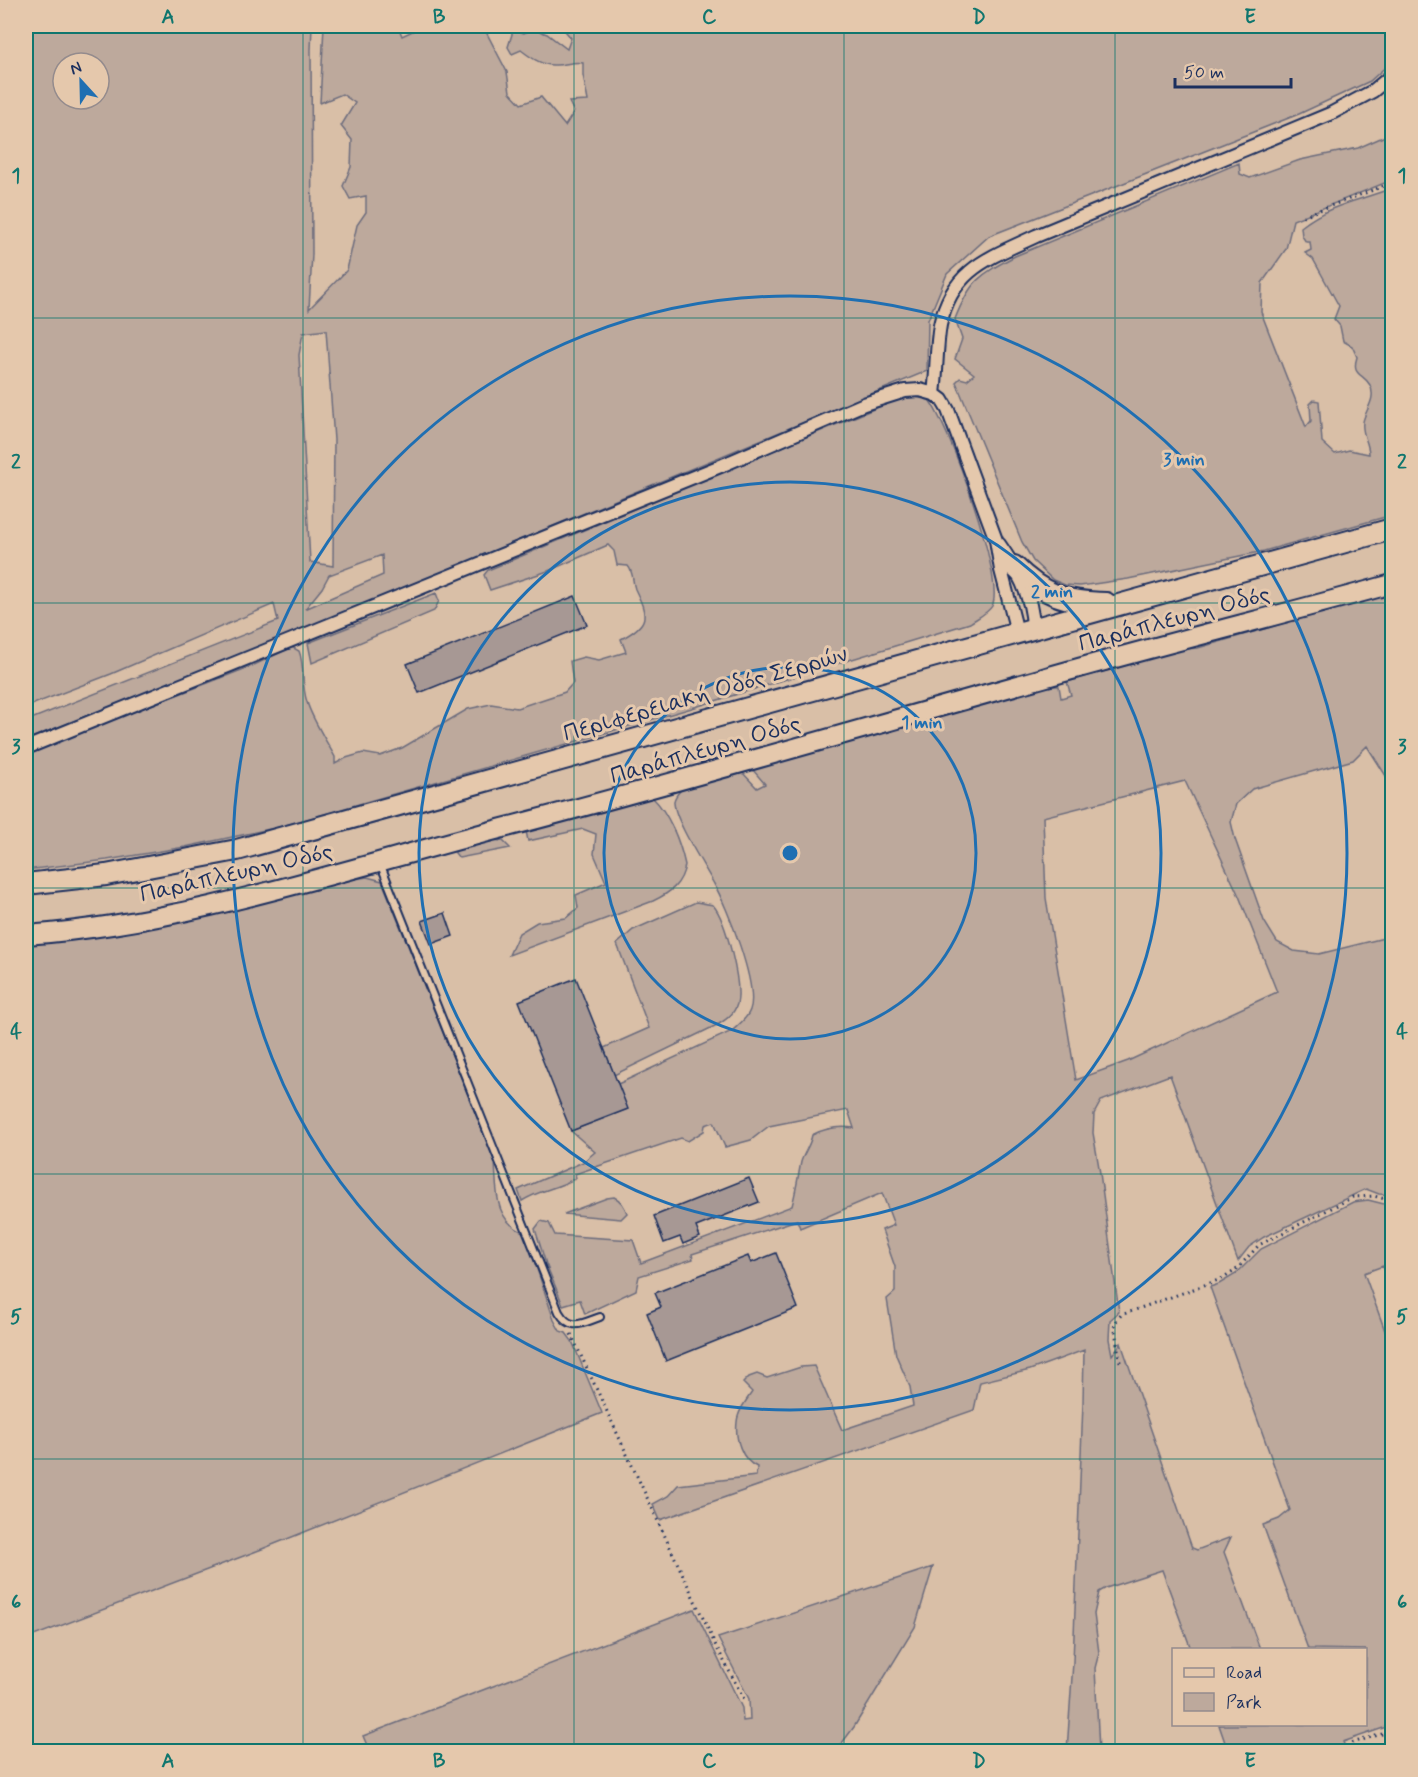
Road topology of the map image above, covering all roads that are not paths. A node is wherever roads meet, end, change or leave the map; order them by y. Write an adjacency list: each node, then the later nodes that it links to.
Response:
1 (1392, 75): 2 (street)
2 (934, 394): 4 (street); 9 (street)
3 (1392, 529): 7 (main road, Περιφερειακή Οδός Σερρών)
4 (996, 540): 5 (street); 8 (street)
5 (1014, 566): 7 (main road); 8 (street)
6 (1392, 584): 10 (street, Παράπλευρη Οδός)
7 (1120, 604): 8 (main road, Περιφερειακή Οδός Σερρών)
8 (1025, 630): 11 (main road, Περιφερειακή Οδός Σερρών)
9 (26, 748)
10 (380, 862): 12 (street, Παράπλευρη Οδός); 13 (lane)
11 (26, 884)
12 (26, 935)
13 (600, 1317)

